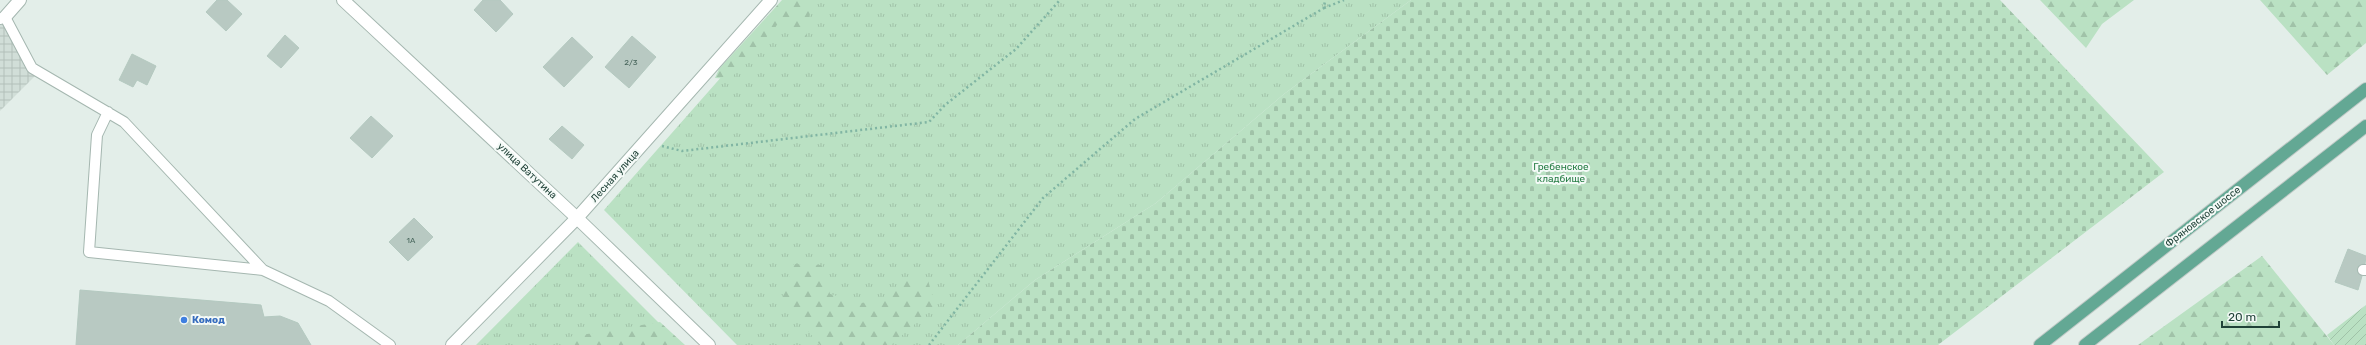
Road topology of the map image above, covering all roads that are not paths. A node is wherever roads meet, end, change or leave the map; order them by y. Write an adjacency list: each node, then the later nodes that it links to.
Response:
1 (20, 0): 4 (street)
2 (343, 0): 8 (street, улица Ватутина)
3 (771, 0): 8 (street, Лесная улица)
4 (2, 18): 6 (lane)
5 (2366, 89): 13 (main road, Фряновское шоссе)
6 (108, 112): 9 (lane); 9 (lane)
7 (2366, 126): 14 (main road)
8 (577, 218): 11 (street, Лесная улица); 12 (street, улица Ватутина)
9 (263, 270): 10 (lane)
10 (390, 345)
11 (452, 345)
12 (709, 345)
13 (2040, 345)
14 (2085, 345)

